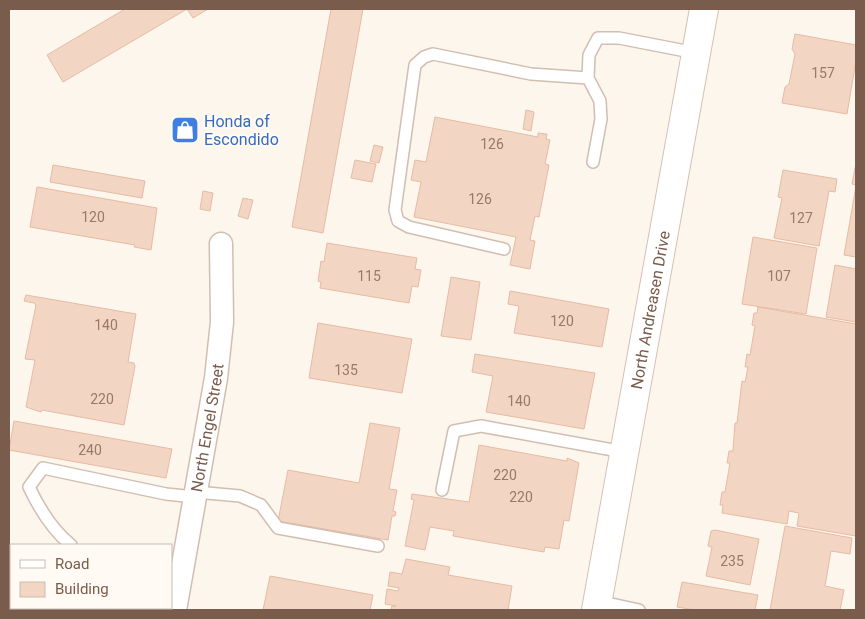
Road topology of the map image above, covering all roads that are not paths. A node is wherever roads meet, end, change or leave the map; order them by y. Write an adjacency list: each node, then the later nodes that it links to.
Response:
1 (704, 9): 2 (street, North Andreasen Drive)
2 (696, 53): 3 (lane); 7 (street, North Andreasen Drive)
3 (588, 78): 4 (lane); 6 (lane)
4 (593, 162)
5 (221, 244): 9 (street, North Engel Street)
6 (504, 249)
7 (624, 452): 8 (lane); 13 (street, North Andreasen Drive)
8 (442, 490)
9 (195, 494): 10 (lane); 11 (lane); 12 (street, North Engel Street)
10 (70, 544)
11 (378, 546)
12 (175, 598)
13 (597, 606): 14 (lane)
14 (639, 610)

